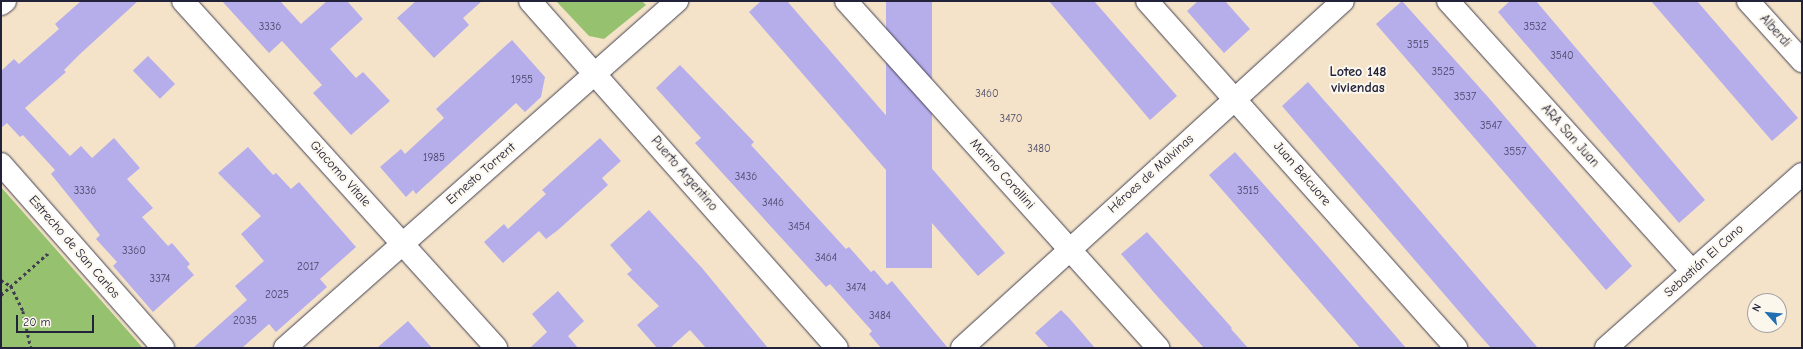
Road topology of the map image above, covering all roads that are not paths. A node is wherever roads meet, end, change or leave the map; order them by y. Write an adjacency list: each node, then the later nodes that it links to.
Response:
1 (5, 1): 10 (street)
2 (183, 1): 16 (street, Giacomo Vitale)
3 (530, 1): 12 (street, Puerto Argentino)
4 (677, 1): 12 (street, Ernesto Torrent)
5 (846, 1): 17 (street, Marino Corallini)
6 (1147, 1): 13 (street, Juan Belcuore)
7 (1343, 1): 13 (street, Héroes de Malvinas)
8 (1448, 1): 18 (street, ARA San Juan)
9 (1748, 1): 11 (street, Alberdi)
10 (1, 4)
11 (1802, 61)
12 (595, 74): 16 (street, Ernesto Torrent); 22 (street, Puerto Argentino)
13 (1235, 97): 17 (street, Héroes de Malvinas); 25 (street, Juan Belcuore)
14 (1, 164): 19 (street, Estrecho de San Carlos)
15 (1802, 174): 18 (street, Sebastián El Cano)
16 (403, 243): 20 (street, Ernesto Torrent); 21 (street, Giacomo Vitale)
17 (1069, 249): 23 (street, Héroes de Malvinas); 24 (street, Marino Corallini)
18 (1692, 271): 26 (street, Sebastián El Cano)
19 (163, 348)
20 (285, 348)
21 (496, 348)
22 (837, 348)
23 (962, 348)
24 (1158, 348)
25 (1456, 348)
26 (1606, 348)

